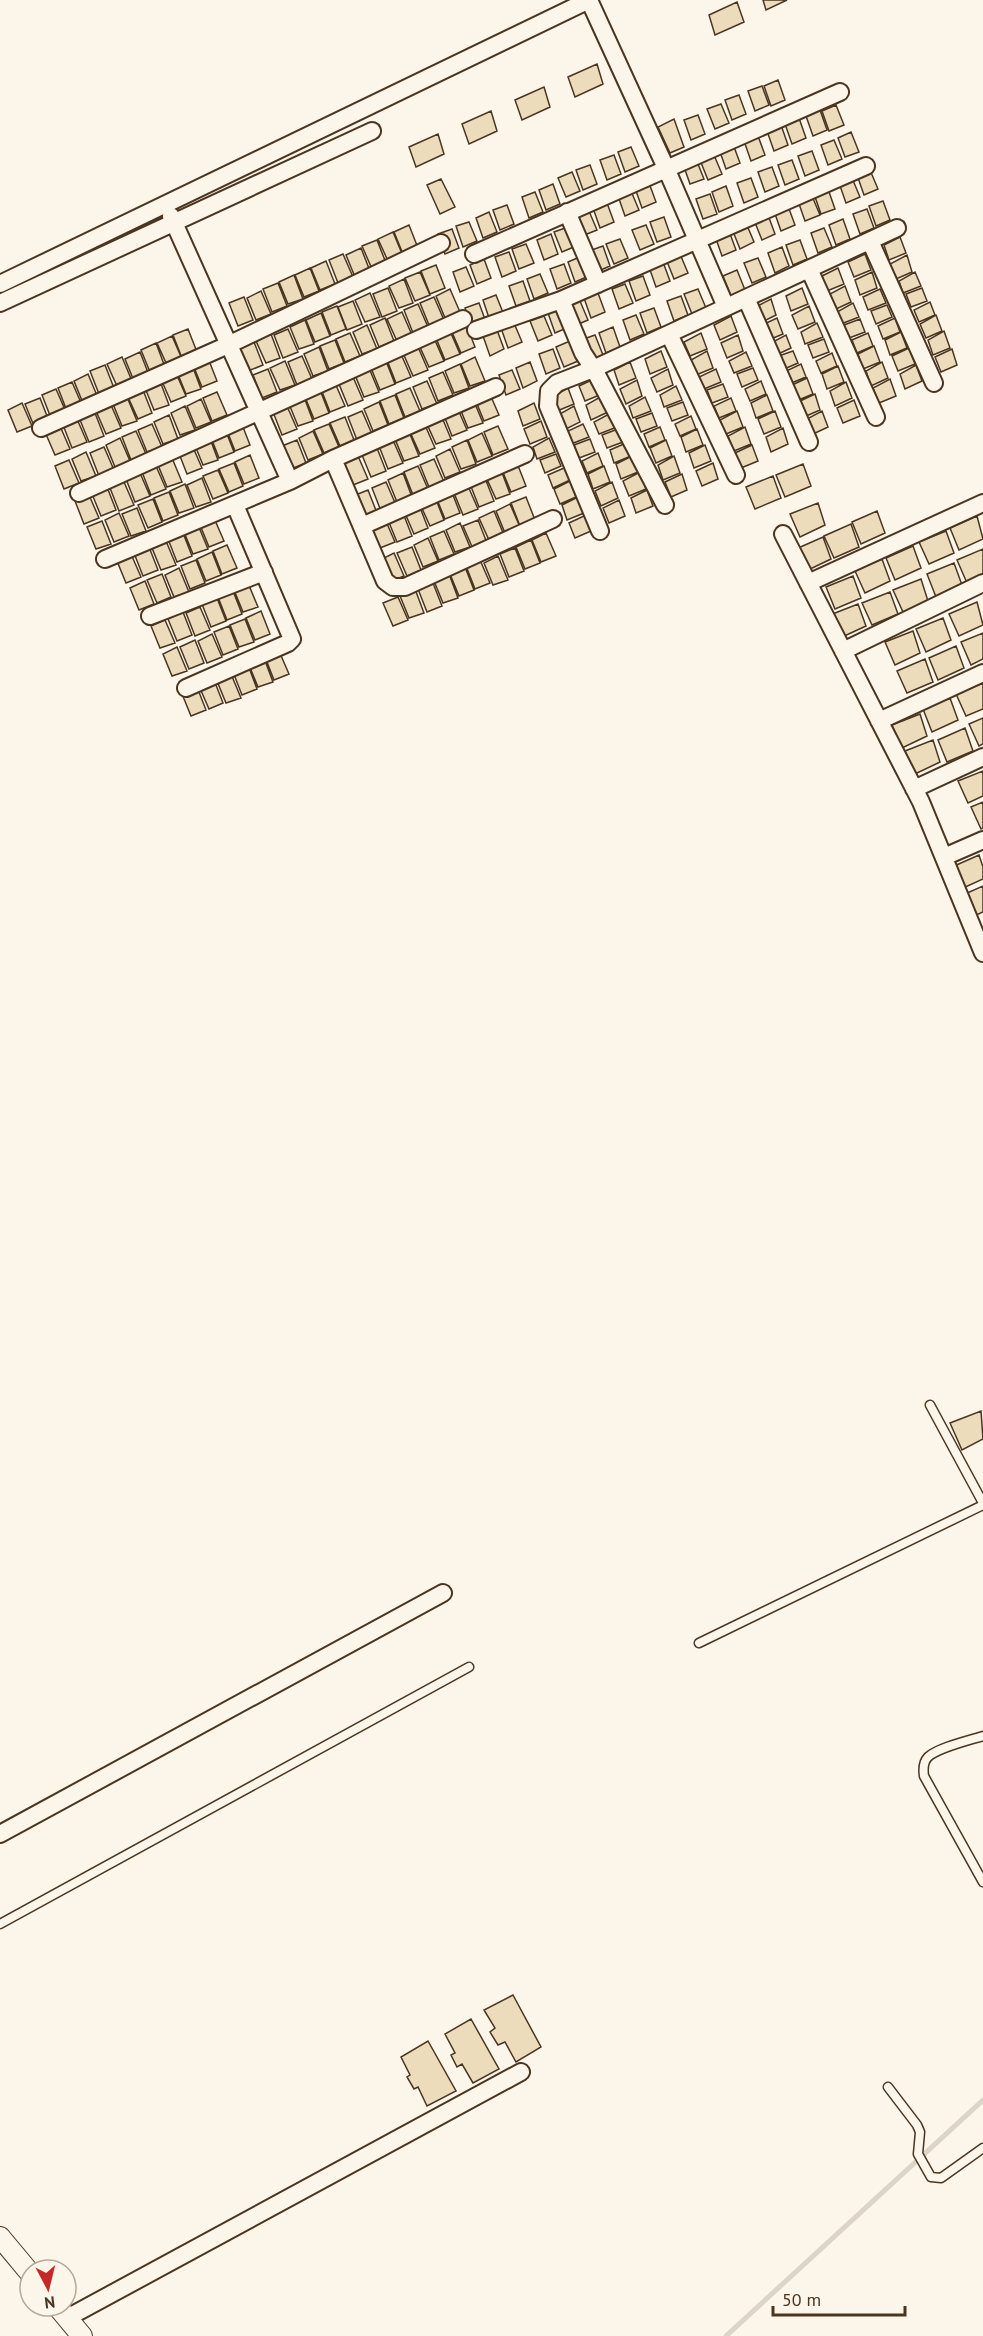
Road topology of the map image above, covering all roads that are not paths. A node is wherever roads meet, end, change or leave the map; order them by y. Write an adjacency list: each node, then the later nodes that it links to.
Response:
1 (589, 0): 5 (street); 6 (street)
2 (840, 92): 5 (street)
3 (372, 131): 8 (street)
4 (866, 166): 10 (street)
5 (666, 168): 7 (street); 10 (street)
6 (166, 204): 8 (street); 15 (street)
7 (567, 212): 13 (street); 16 (street)
8 (175, 224): 19 (street); 24 (street)
9 (897, 228): 11 (street)
10 (697, 241): 16 (street); 20 (street)
11 (870, 241): 14 (street); 26 (street)
12 (441, 243): 24 (street)
13 (474, 254)
14 (809, 269): 17 (street); 29 (street)
15 (0, 284)
16 (598, 284): 18 (street)
17 (747, 298): 20 (street); 31 (street)
18 (561, 300): 22 (street); 25 (street)
19 (0, 303)
20 (726, 307): 23 (street)
21 (463, 319): 28 (street)
22 (476, 330)
23 (669, 334): 25 (street); 34 (street)
24 (228, 345): 28 (street); 30 (street)
25 (593, 369): 39 (street); 42 (street)
26 (934, 383)
27 (496, 387): 33 (street)
28 (258, 412): 35 (street); 36 (street)
29 (876, 417)
30 (41, 428)
31 (809, 442)
32 (525, 454): 41 (street)
33 (333, 459): 35 (street); 41 (street)
34 (735, 475)
35 (290, 481): 38 (street)
36 (79, 493)
37 (983, 503): 46 (street)
38 (235, 505): 44 (street); 45 (street)
39 (665, 505)
40 (553, 519): 41 (street)
41 (362, 526)
42 (600, 531)
43 (783, 534): 46 (street)
44 (105, 559)
45 (264, 572): 48 (street); 51 (street)
46 (808, 583): 49 (street)
47 (983, 583): 49 (street)
48 (150, 616)
49 (843, 651): 52 (street)
50 (983, 673): 52 (street)
51 (186, 688)
52 (879, 721): 54 (street)
53 (983, 757): 54 (street)
54 (914, 789): 56 (street)
55 (983, 840): 56 (street)
56 (944, 857): 57 (street)
57 (978, 928): 58 (street)
58 (983, 953)
59 (930, 1405): 60 (lane)
60 (983, 1504): 62 (lane)
61 (443, 1593): 65 (street)
62 (699, 1643)
63 (470, 1667): 67 (lane)
64 (983, 1736): 66 (lane)
65 (0, 1834)
66 (983, 1882)
67 (0, 1924)
68 (521, 2072): 73 (street)
69 (888, 2087): 70 (lane)
70 (983, 2148)
71 (0, 2237): 72 (street)
72 (18, 2259)
73 (78, 2304)
74 (67, 2318): 75 (street)
75 (82, 2336)

